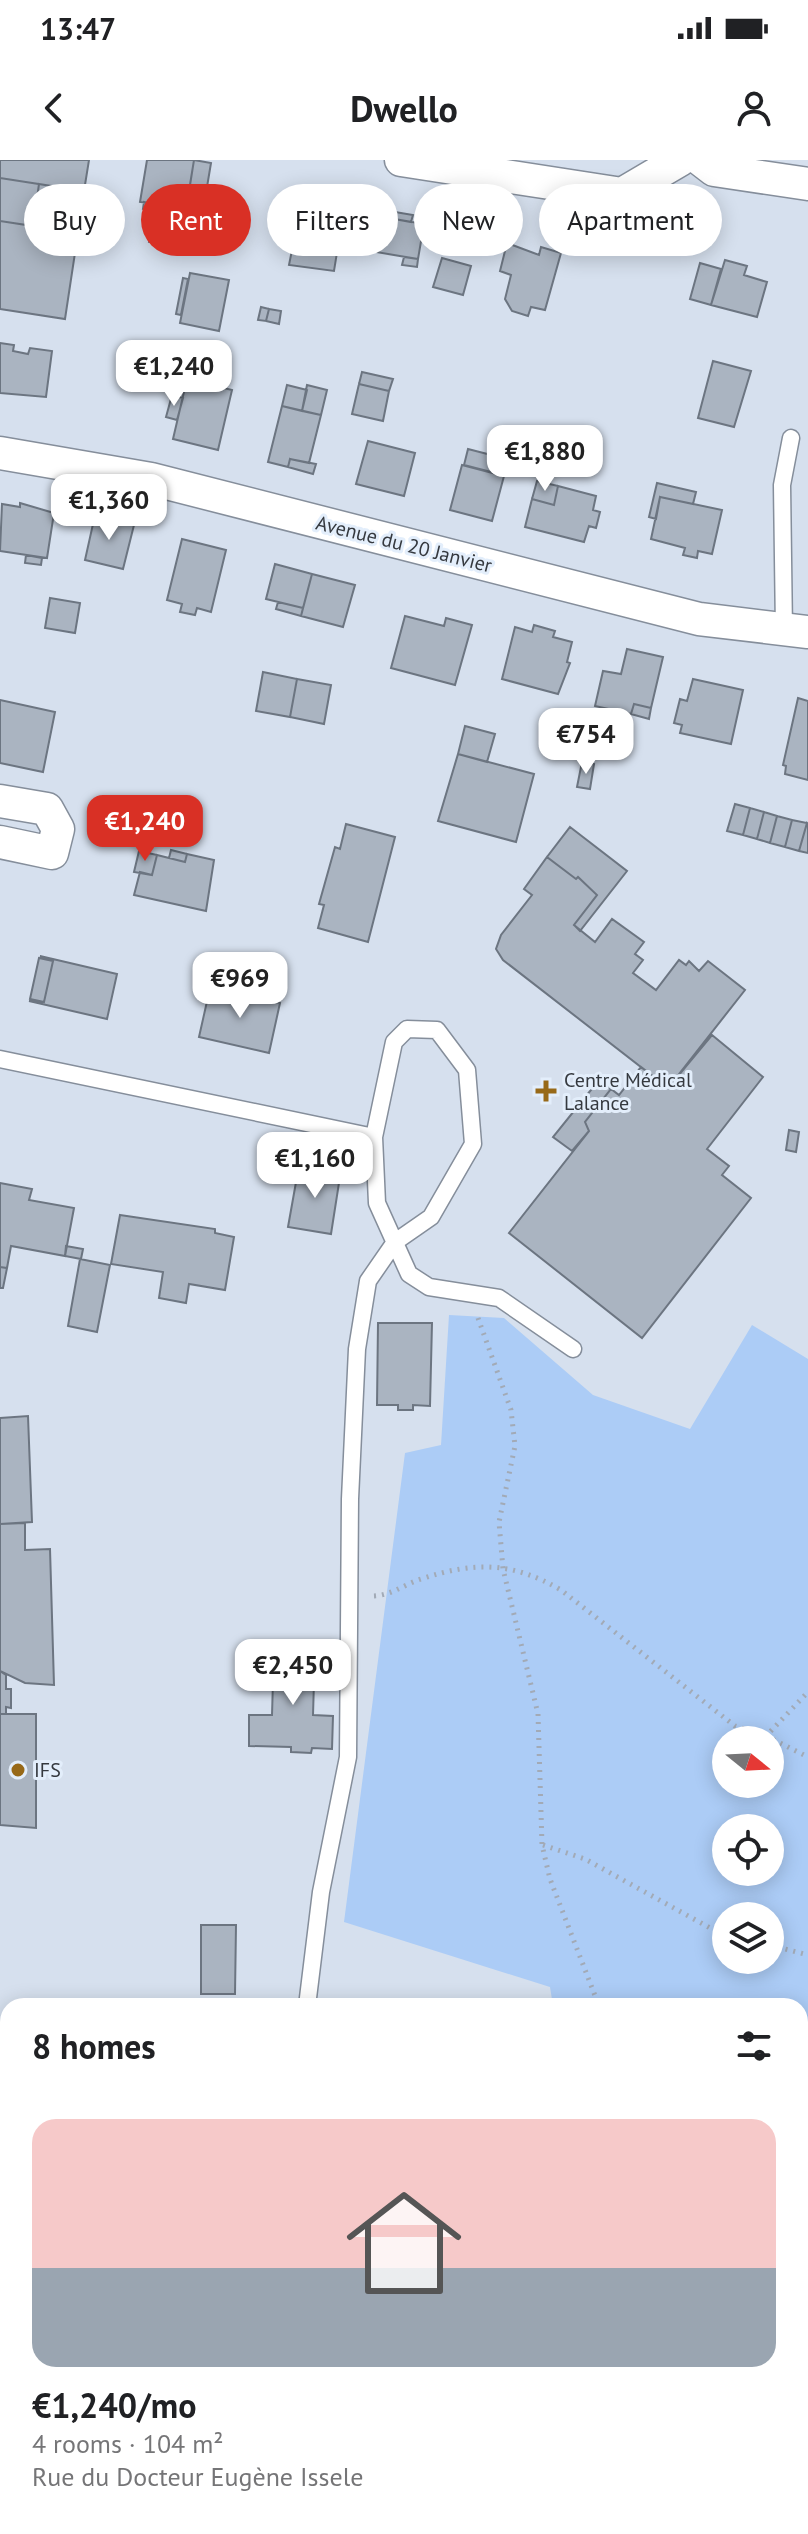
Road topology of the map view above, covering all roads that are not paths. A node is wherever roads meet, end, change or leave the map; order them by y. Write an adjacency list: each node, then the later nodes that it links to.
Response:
1 (401, 160): 2 (street)
2 (680, 160)
3 (701, 160): 4 (street)
4 (808, 184)
5 (791, 438): 7 (lane)
6 (0, 453): 7 (street, Avenue du 20 Janvier)
7 (796, 631)
8 (0, 801): 9 (street)
9 (0, 842)
10 (0, 1059): 11 (lane)
11 (374, 1137): 12 (lane); 12 (lane)
12 (395, 1242): 13 (lane); 14 (lane)
13 (573, 1349)
14 (308, 1998)

